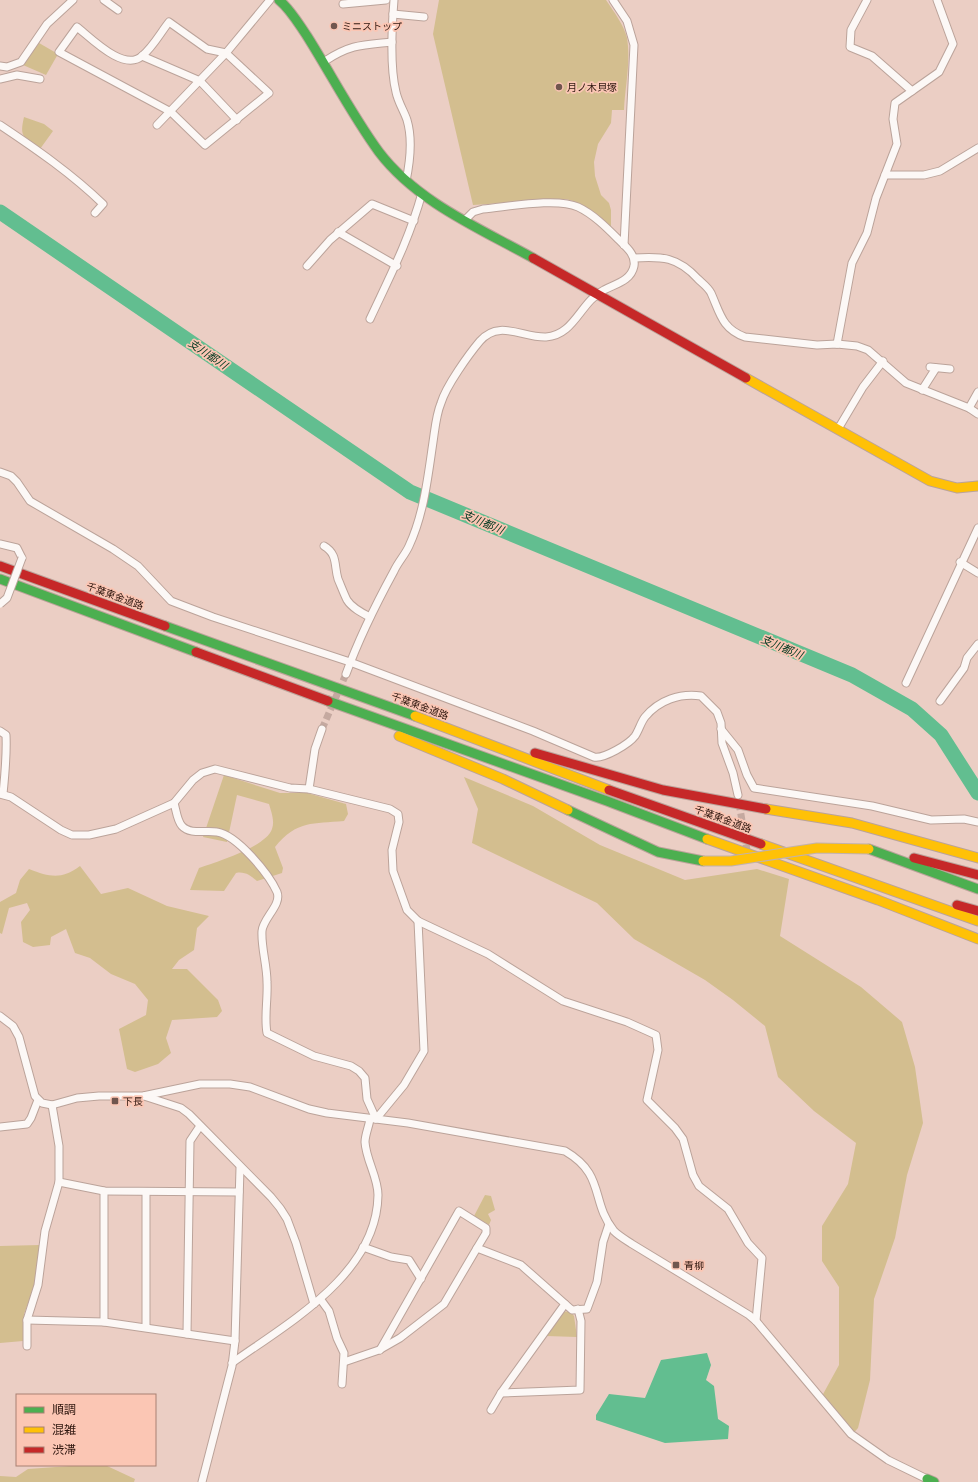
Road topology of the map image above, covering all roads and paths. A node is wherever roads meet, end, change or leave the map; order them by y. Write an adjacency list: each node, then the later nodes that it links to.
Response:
1 (73, 0): 18 (street)
2 (104, 0): 11 (street)
3 (270, 0): 15 (street)
4 (279, 0): 17 (main road)
5 (386, 0): 10 (street)
6 (394, 0): 12 (street)
7 (613, 0): 35 (street)
8 (867, 0): 22 (street)
9 (939, 1): 22 (street)
10 (343, 4)
11 (118, 10)
12 (393, 14): 13 (street); 14 (street)
13 (424, 17)
14 (392, 42): 17 (street); 29 (street)
15 (226, 53): 16 (street); 21 (street); 24 (street)
16 (142, 56): 21 (street); 23 (street)
17 (325, 61): 29 (main road)
18 (0, 66)
19 (0, 79): 20 (street)
20 (40, 79)
21 (200, 81): 23 (street); 24 (street)
22 (912, 91): 28 (street)
23 (171, 112): 24 (street); 26 (street)
24 (237, 120)
25 (0, 125): 31 (street)
26 (157, 125)
27 (978, 148): 28 (street)
28 (885, 175): 41 (street)
29 (406, 181): 30 (main road)
30 (422, 194): 32 (main road); 33 (street)
31 (95, 213)
32 (465, 220): 35 (street); 39 (main road)
33 (414, 221): 34 (street); 38 (street)
34 (338, 232): 37 (street); 38 (street)
35 (624, 245): 36 (street)
36 (634, 258): 39 (street); 41 (street)
37 (307, 266)
38 (396, 266): 40 (street)
39 (598, 294): 48 (main road); 59 (street)
40 (370, 319)
41 (836, 344): 42 (street)
42 (883, 361): 44 (street); 48 (street)
43 (950, 369): 44 (street)
44 (922, 390): 46 (street)
45 (978, 392): 46 (street)
46 (969, 408): 47 (street)
47 (978, 414)
48 (838, 429): 50 (main road)
49 (0, 472): 61 (street)
50 (978, 486)
51 (978, 528): 54 (street)
52 (0, 544): 58 (street, bridge)
53 (324, 546): 59 (street)
54 (960, 562): 56 (street); 64 (street)
55 (0, 566): 69 (main road, 千葉東金道路)
56 (978, 573)
57 (0, 579): 63 (main road)
58 (0, 604)
59 (370, 617): 61 (street)
60 (978, 644): 65 (street)
61 (350, 662): 62 (street); 67 (street)
62 (346, 674)
63 (275, 682): 75 (main road, bridge); 83 (main road)
64 (906, 683)
65 (940, 701)
66 (322, 729): 70 (street)
67 (721, 729): 72 (street); 74 (street)
68 (0, 730): 71 (street)
69 (473, 737): 76 (main road); 77 (main road, 千葉東金道路)
70 (310, 789): 73 (street); 81 (street)
71 (1, 794): 73 (street)
72 (738, 795)
73 (174, 803): 88 (street)
74 (978, 822)
75 (869, 849): 78 (main road); 79 (main road)
76 (978, 858)
77 (831, 869): 80 (main road); 82 (main road)
78 (978, 875)
79 (978, 889)
80 (975, 910)
81 (418, 921): 88 (street); 106 (street)
82 (978, 921)
83 (978, 939)
84 (0, 1016): 86 (street)
85 (143, 1096): 87 (street); 88 (street); 89 (street)
86 (38, 1100): 87 (street); 90 (street)
87 (52, 1105): 92 (street)
88 (373, 1119): 97 (street); 98 (street)
89 (200, 1126): 91 (street); 95 (street)
90 (0, 1127)
91 (240, 1168): 96 (street); 102 (street)
92 (59, 1182): 93 (street); 105 (street)
93 (104, 1191): 94 (street); 107 (street)
94 (146, 1192): 95 (street); 108 (street)
95 (189, 1192): 96 (street); 109 (street)
96 (239, 1192): 110 (street)
97 (609, 1224): 104 (street); 106 (street)
98 (363, 1247): 100 (street); 101 (street)
99 (476, 1248): 100 (street); 103 (street); 112 (street)
100 (421, 1278): 112 (street)
101 (321, 1300): 102 (street); 113 (street)
102 (314, 1304): 114 (street)
103 (565, 1304): 104 (street); 116 (street)
104 (578, 1309): 116 (street)
105 (27, 1320): 107 (street); 111 (street)
106 (756, 1321): 118 (street)
107 (104, 1322): 108 (street)
108 (146, 1327): 109 (street)
109 (187, 1334): 110 (street)
110 (235, 1342): 114 (street)
111 (27, 1346)
112 (379, 1350): 113 (street)
113 (344, 1362): 115 (street)
114 (232, 1363): 119 (street)
115 (342, 1384)
116 (501, 1393): 117 (street)
117 (491, 1410)
118 (930, 1481)
119 (202, 1482)

